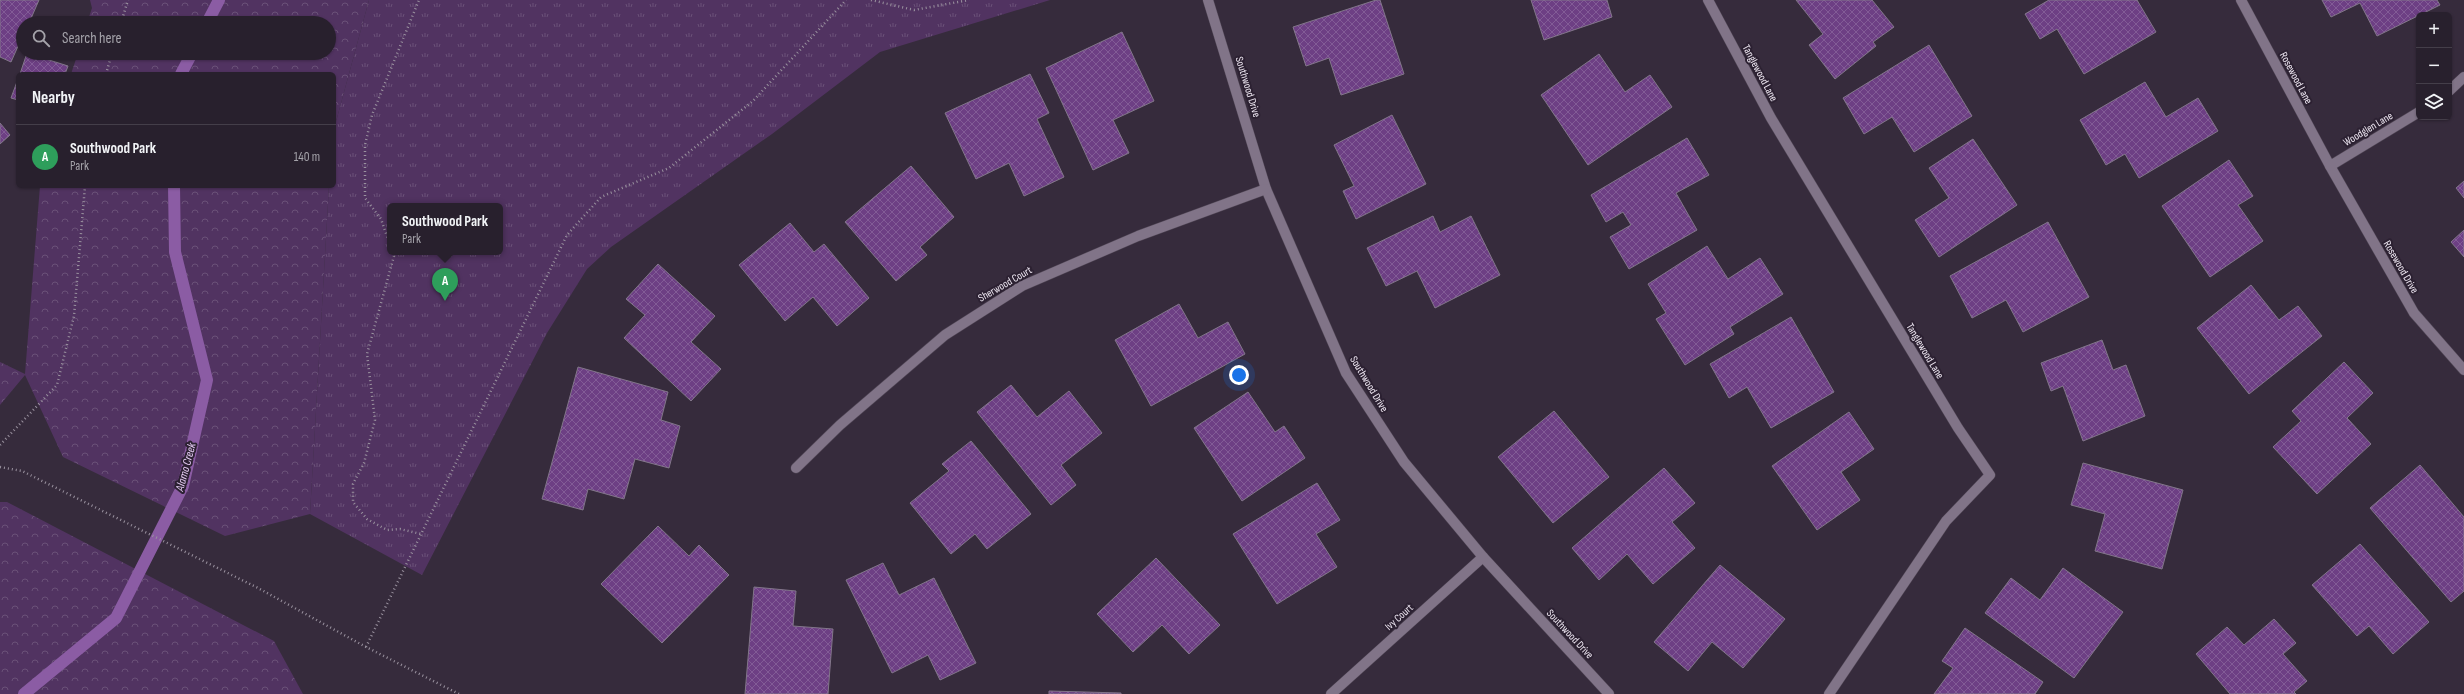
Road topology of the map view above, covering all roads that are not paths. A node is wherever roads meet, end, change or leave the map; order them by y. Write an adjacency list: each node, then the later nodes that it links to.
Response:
1 (1208, 0): 8 (street, Southwood Drive)
2 (1708, 0): 14 (street, Tanglewood Lane)
3 (2241, 0): 7 (street, Rosewood Lane)
4 (2464, 77): 5 (street)
5 (2452, 88)
6 (2416, 114): 7 (street, Woodglen Lane)
7 (2330, 166): 9 (street, Rosewood Drive)
8 (1266, 189): 10 (street, Sherwood Court); 11 (street, Southwood Drive)
9 (2464, 370)
10 (796, 468)
11 (1484, 557): 12 (street, Ivy Court); 13 (street, Southwood Drive)
12 (1331, 694)
13 (1609, 694)
14 (1829, 694)

